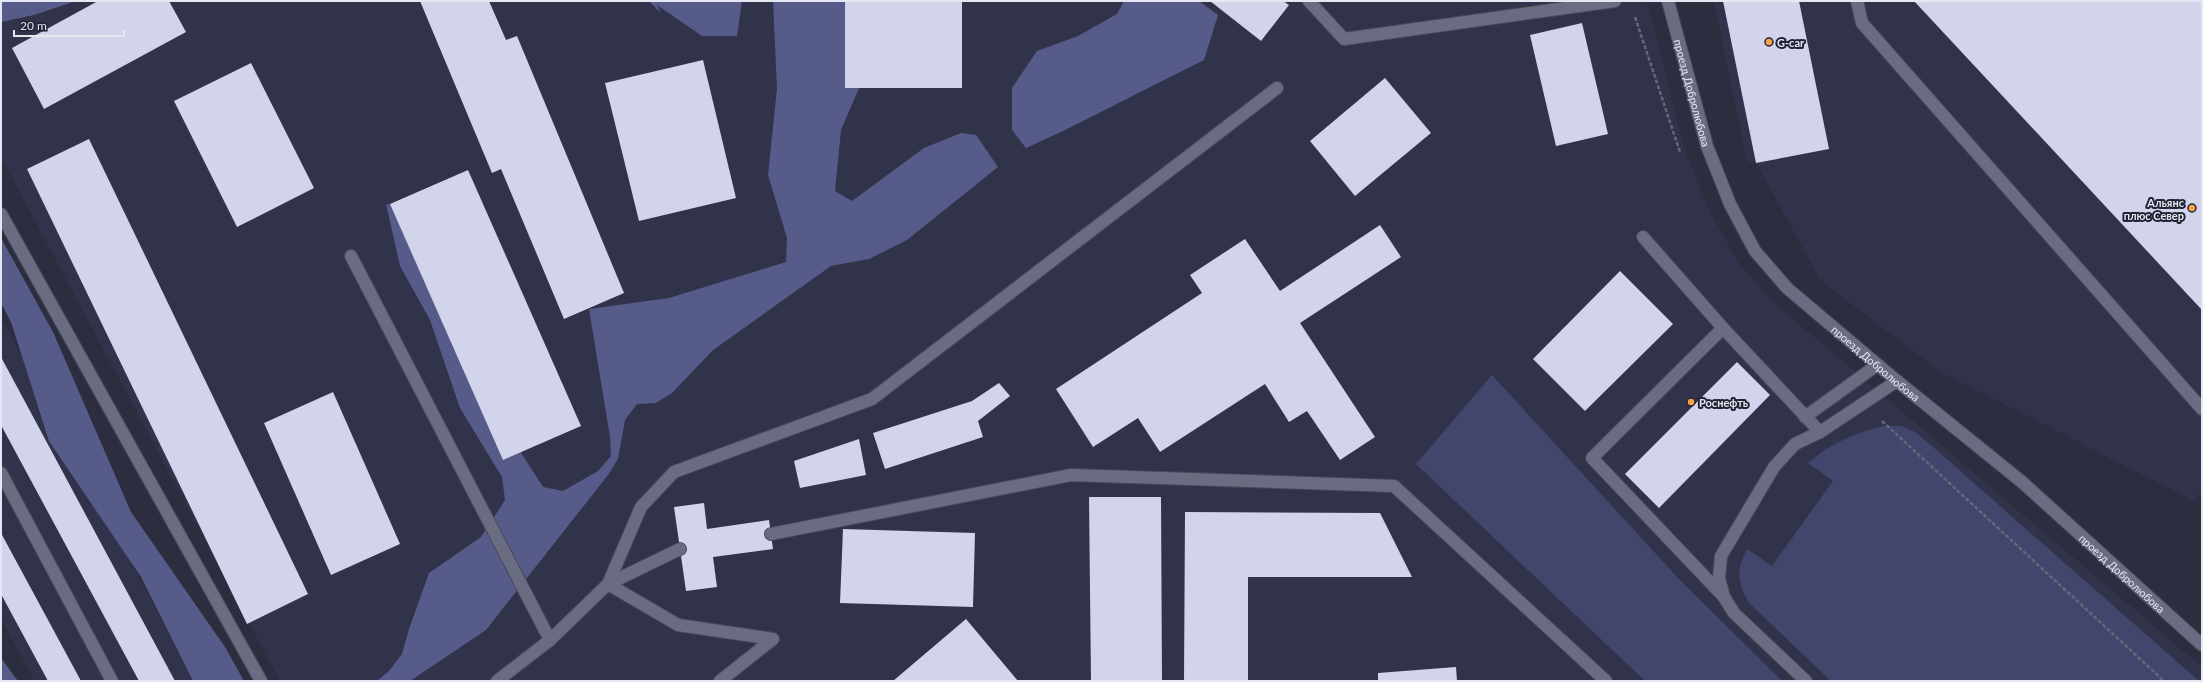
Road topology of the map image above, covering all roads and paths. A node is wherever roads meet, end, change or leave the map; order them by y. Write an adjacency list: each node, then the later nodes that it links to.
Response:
1 (1309, 1): 2 (street)
2 (1615, 1)
3 (1668, 1): 10 (street, проезд Добролюбова)
4 (1857, 1): 13 (street)
5 (1277, 88): 19 (street)
6 (1, 214): 24 (street)
7 (1643, 237): 9 (street)
8 (351, 256): 21 (street)
9 (1723, 328): 14 (street); 20 (street)
10 (1877, 365): 11 (street, проезд Добролюбова); 14 (street)
11 (1897, 382): 12 (street); 22 (street, проезд Добролюбова)
12 (1864, 404): 15 (street); 29 (path)
13 (2202, 409)
14 (1805, 417): 15 (street)
15 (1820, 432): 20 (street)
16 (1, 473): 23 (street)
17 (771, 534): 27 (street)
18 (680, 549): 19 (street)
19 (608, 584): 21 (street); 26 (street)
20 (1724, 597): 28 (street)
21 (550, 640): 25 (street)
22 (2202, 645)
23 (112, 681)
24 (260, 681)
25 (497, 681)
26 (720, 681)
27 (1606, 681)
28 (1806, 681)
29 (2164, 681)

